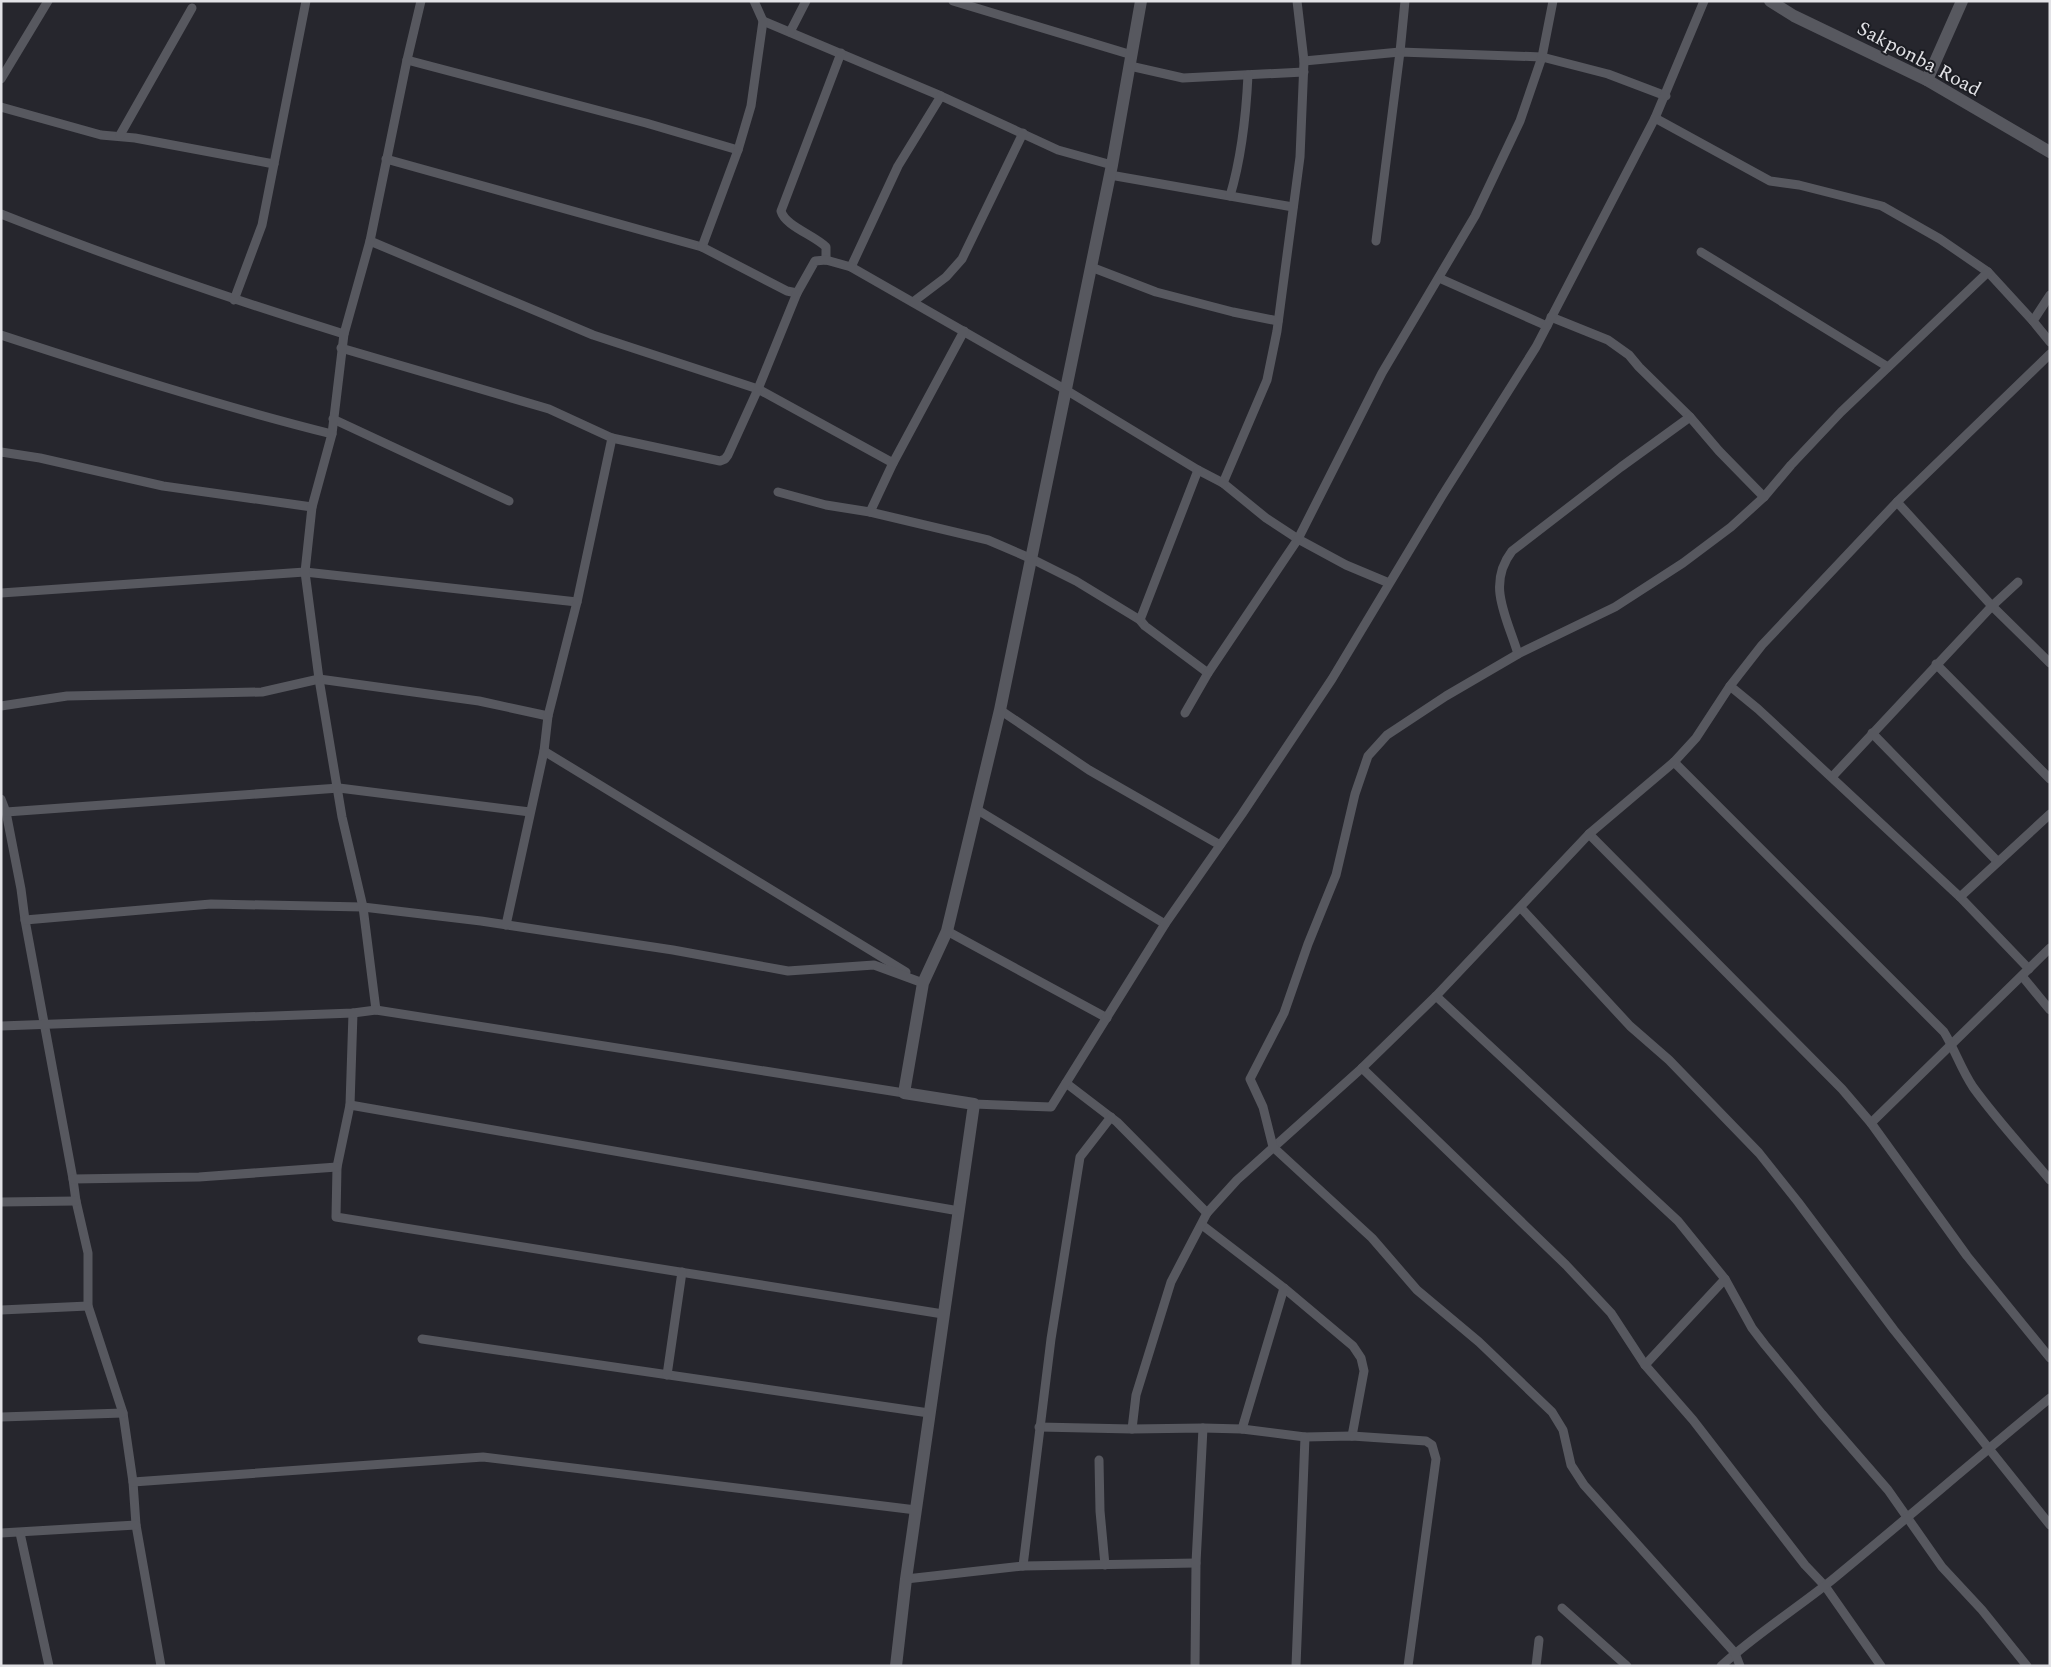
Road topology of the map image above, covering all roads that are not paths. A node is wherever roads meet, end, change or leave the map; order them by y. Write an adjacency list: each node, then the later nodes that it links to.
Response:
1 (48, 1): 25 (street)
2 (306, 1): 38 (street)
3 (421, 1): 20 (street)
4 (754, 1): 15 (street)
5 (806, 1): 16 (street)
6 (953, 1): 21 (street)
7 (1141, 1): 21 (street)
8 (1297, 1): 22 (street)
9 (1404, 1): 17 (street)
10 (1553, 1): 19 (street)
11 (1704, 1): 28 (street)
12 (1770, 1): 26 (street, Sakponba Road)
13 (1962, 1): 26 (street)
14 (192, 8): 31 (street)
15 (763, 21): 16 (street); 35 (street)
16 (790, 32): 18 (street)
17 (1400, 52): 19 (street); 22 (street); 44 (street)
18 (841, 53): 27 (street); 47 (street)
19 (1542, 57): 28 (street); 51 (street)
20 (407, 60): 35 (street); 37 (street)
21 (1131, 60): 24 (street); 39 (street)
22 (1304, 60): 23 (street)
23 (1304, 72): 24 (street); 41 (street)
24 (1248, 75): 40 (street)
25 (1, 80)
26 (1927, 80): 36 (street, Sakponba Road)
27 (941, 96): 32 (street); 48 (street)
28 (1666, 96): 30 (street)
29 (1, 107): 33 (street)
30 (1656, 118): 50 (street); 58 (street)
31 (129, 122): 33 (street); 34 (street)
32 (1022, 133): 39 (street); 55 (street)
33 (120, 135): 34 (street)
34 (135, 138): 38 (street)
35 (738, 150): 45 (street)
36 (2050, 152)
37 (386, 159): 43 (street); 45 (street)
38 (274, 164): 54 (street)
39 (1111, 170): 40 (street); 49 (street)
40 (1230, 196): 41 (street)
41 (1293, 207): 56 (street)
42 (1, 214): 54 (street)
43 (370, 241): 60 (street); 66 (street)
44 (1376, 241)
45 (702, 247): 52 (street)
46 (1701, 252): 65 (street)
47 (826, 260): 48 (street); 52 (street)
48 (851, 266): 55 (street)
49 (1091, 267): 56 (street); 67 (street)
50 (1988, 272): 57 (street); 65 (street)
51 (1439, 278): 58 (street); 82 (street)
52 (797, 293): 66 (street)
53 (2050, 295): 57 (street)
54 (234, 300): 60 (street)
55 (912, 302): 59 (street)
56 (1278, 320): 75 (street)
57 (2033, 321): 62 (street)
58 (1549, 322): 68 (street); 86 (street)
59 (964, 331): 67 (street); 73 (street)
60 (344, 334): 63 (street)
61 (1, 335): 70 (street)
62 (2050, 342)
63 (341, 348): 69 (street); 71 (street)
64 (2050, 354): 79 (street)
65 (1888, 367): 77 (street)
66 (758, 389): 71 (street); 73 (street)
67 (1066, 390): 74 (street); 83 (street)
68 (1690, 418): 77 (street); 91 (street)
69 (333, 419): 70 (street); 78 (street)
70 (332, 434): 80 (street)
71 (612, 438): 88 (street)
72 (1, 452): 80 (street)
73 (893, 463): 81 (street)
74 (1198, 470): 75 (street); 90 (street)
75 (1223, 482): 82 (street)
76 (778, 492): 81 (street)
77 (1764, 497): 91 (street)
78 (509, 501)
79 (1898, 502): 89 (street); 96 (street)
80 (312, 507): 84 (street)
81 (870, 512): 83 (street)
82 (1298, 539): 86 (street); 94 (street)
83 (1032, 559): 90 (street); 98 (street)
84 (305, 572): 87 (street); 88 (street); 95 (street)
85 (2018, 582): 89 (street)
86 (1389, 583): 113 (street)
87 (1, 593)
88 (577, 602): 100 (street)
89 (1992, 606): 92 (street); 93 (street)
90 (1140, 620): 94 (street)
91 (1518, 654): 141 (street)
92 (2050, 663)
93 (1936, 664): 101 (street); 105 (street)
94 (1208, 673): 99 (street)
95 (319, 679): 97 (street); 100 (street); 106 (street)
96 (1730, 686): 103 (street); 104 (street)
97 (1, 706)
98 (1000, 710): 108 (street); 113 (street)
99 (1184, 712)
100 (548, 716): 102 (street)
101 (1872, 733): 104 (street); 114 (street)
102 (544, 751): 110 (street); 125 (street)
103 (1674, 762): 112 (street); 133 (street)
104 (1832, 777): 115 (street)
105 (2050, 778)
106 (339, 788): 109 (street); 110 (street); 116 (street)
107 (1, 800): 109 (street)
108 (976, 808): 119 (street); 121 (street)
109 (6, 812): 118 (street)
110 (530, 812): 120 (street)
111 (2050, 814): 114 (street)
112 (1589, 834): 117 (street); 140 (street)
113 (1220, 845): 119 (street)
114 (1998, 860): 115 (street)
115 (1960, 898): 123 (street)
116 (363, 907): 118 (street); 120 (street); 127 (street)
117 (1521, 908): 126 (street); 170 (street)
118 (25, 920): 131 (street)
119 (1165, 924): 130 (street)
120 (506, 925): 125 (street)
121 (947, 931): 125 (street); 130 (street)
122 (2050, 948): 123 (street)
123 (2029, 968): 124 (street)
124 (2022, 976): 128 (street); 133 (street)
125 (923, 983): 136 (street)
126 (1436, 996): 134 (street); 151 (street)
127 (376, 1010): 129 (street); 136 (street)
128 (2050, 1010)
129 (353, 1012): 131 (street); 138 (street)
130 (1106, 1018): 135 (street)
131 (43, 1024): 132 (street); 143 (street)
132 (1, 1026)
133 (1951, 1044): 140 (street); 144 (street)
134 (1362, 1068): 141 (street); 158 (street)
135 (1066, 1083): 137 (street); 139 (street)
136 (904, 1093): 137 (street)
137 (974, 1104): 147 (street)
138 (350, 1105): 142 (street); 147 (street)
139 (1110, 1117): 148 (street); 164 (street)
140 (1871, 1123): 157 (street)
141 (1272, 1147): 148 (street); 186 (street)
142 (337, 1167): 143 (street); 150 (street)
143 (73, 1178): 146 (street)
144 (2050, 1180)
145 (1, 1202): 146 (street)
146 (76, 1202): 153 (street)
147 (959, 1211): 155 (street)
148 (1208, 1213): 149 (street)
149 (1202, 1225): 152 (street); 166 (street)
150 (682, 1272): 155 (street); 159 (street)
151 (1725, 1279): 158 (street); 174 (street)
152 (1284, 1288): 167 (street); 168 (street)
153 (88, 1306): 154 (street); 161 (street)
154 (1, 1310)
155 (943, 1314): 162 (street)
156 (422, 1339): 159 (street)
157 (2050, 1358)
158 (1645, 1364): 183 (street)
159 (667, 1375): 162 (street)
160 (2050, 1398): 170 (street)
161 (123, 1413): 163 (street); 172 (street)
162 (929, 1413): 173 (street)
163 (1, 1417)
164 (1039, 1427): 166 (street); 181 (street)
165 (1203, 1428): 166 (street); 167 (street); 179 (street)
166 (1132, 1429)
167 (1242, 1429): 169 (street)
168 (1352, 1436): 169 (street); 192 (street)
169 (1305, 1437): 191 (street)
170 (1989, 1447): 174 (street); 176 (street)
171 (1099, 1460): 180 (street)
172 (132, 1482): 173 (street); 175 (street)
173 (916, 1510): 182 (street)
174 (1908, 1518): 183 (street); 198 (street)
175 (136, 1525): 178 (street); 188 (street)
176 (2050, 1525)
177 (1, 1533): 178 (street)
178 (20, 1533): 187 (street)
179 (1196, 1563): 180 (street); 190 (street)
180 (1105, 1565): 181 (street)
181 (1023, 1566): 182 (street)
182 (906, 1579): 189 (street)
183 (1825, 1586): 186 (street); 197 (street)
184 (1562, 1608): 194 (street)
185 (1539, 1640): 193 (street)
186 (1735, 1653): 195 (street); 196 (street)
187 (50, 1666)
188 (161, 1666)
189 (896, 1666)
190 (1195, 1666)
191 (1296, 1666)
192 (1408, 1666)
193 (1536, 1666)
194 (1627, 1666)
195 (1721, 1666)
196 (1740, 1666)
197 (1881, 1666)
198 (2027, 1666)

